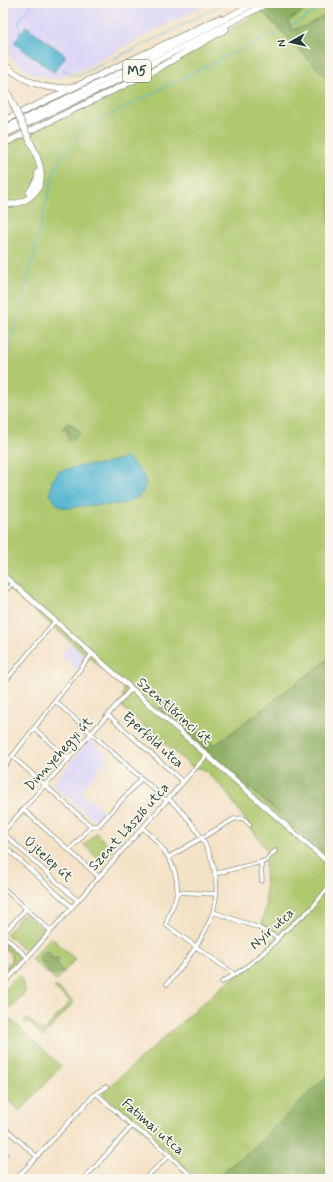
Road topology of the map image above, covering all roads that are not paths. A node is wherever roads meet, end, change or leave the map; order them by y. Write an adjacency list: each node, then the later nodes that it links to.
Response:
1 (255, 3): 3 (highway, M5)
2 (268, 3): 4 (highway, M5)
3 (250, 6): 6 (highway, M5); 9 (highway, M5)
4 (262, 6): 10 (highway, M5); 11 (highway, M5)
5 (3, 64): 6 (highway)
6 (98, 77): 8 (highway, M5)
7 (3, 83): 12 (highway, bridge)
8 (3, 121)
9 (3, 129)
10 (3, 135)
11 (3, 143)
12 (34, 148): 13 (highway); 14 (highway)
13 (3, 200)
14 (3, 204)
15 (3, 575): 16 (main road, Szentlőrinci út)
16 (12, 583): 17 (street); 18 (main road, Szentlőrinci út)
17 (3, 594)
18 (55, 621): 19 (main road, Szentlőrinci út); 20 (street)
19 (92, 654): 21 (main road, Szentlőrinci út); 22 (street)
20 (3, 684)
21 (131, 689): 23 (street, Dinnyehegyi út); 26 (main road, Szentlőrinci út)
22 (55, 701): 24 (street); 25 (street)
23 (108, 715): 25 (street, Dinnyehegyi út); 31 (street, Eperföld utca)
24 (34, 728): 27 (street); 28 (street)
25 (92, 734): 28 (street, Dinnyehegyi út); 30 (street)
26 (207, 755): 31 (street, Szent László utca); 45 (main road, Szentlőrinci út)
27 (12, 756): 29 (street); 32 (street)
28 (69, 760): 32 (street, Dinnyehegyi út)
29 (3, 768)
30 (141, 779): 33 (street); 36 (street)
31 (183, 782): 33 (street, Szent László utca)
32 (46, 786): 34 (street, Dinnyehegyi út); 36 (street)
33 (168, 800): 37 (street, Szent László utca); 39 (street)
34 (24, 810): 38 (street, Dinnyehegyi út); 41 (street)
35 (250, 825): 39 (street)
36 (91, 826): 41 (street)
37 (143, 828): 43 (street); 47 (street, Szent László utca)
38 (3, 833): 53 (street, Újtelep út)
39 (202, 838): 43 (street); 46 (street)
40 (3, 845): 54 (street, Újtelep út)
41 (70, 850): 47 (street)
42 (275, 851): 44 (street)
43 (169, 857): 51 (street)
44 (261, 863): 46 (street); 48 (street)
45 (330, 864)
46 (214, 874): 52 (street)
47 (99, 877): 53 (street, Szent László utca)
48 (262, 881)
49 (330, 885): 59 (street, Nyír utca)
50 (3, 888): 55 (street)
51 (177, 892): 52 (street); 60 (street)
52 (215, 894): 56 (street)
53 (78, 901): 54 (street, Szent László utca)
54 (72, 907): 57 (street, Szent László utca)
55 (26, 909): 57 (street); 58 (street)
56 (213, 912): 59 (street); 60 (street)
57 (51, 931): 61 (street, Szent László utca)
58 (3, 935): 61 (street)
59 (278, 938): 62 (street, Nyír utca)
60 (196, 945): 62 (street); 64 (street)
61 (27, 957): 65 (street, Szent László utca)
62 (234, 974): 63 (street, Nyír utca)
63 (222, 982)
64 (167, 984)
65 (3, 985)
66 (106, 1087): 67 (street)
67 (96, 1093): 69 (street, Fatimai utca); 71 (street)
68 (3, 1126): 71 (street)
69 (132, 1126): 70 (street, Fatimai utca); 73 (street)
70 (170, 1155): 74 (street); 75 (street, Fatimai utca)
71 (36, 1156): 72 (street)
72 (16, 1179)
73 (84, 1179)
74 (144, 1179)
75 (195, 1179)

